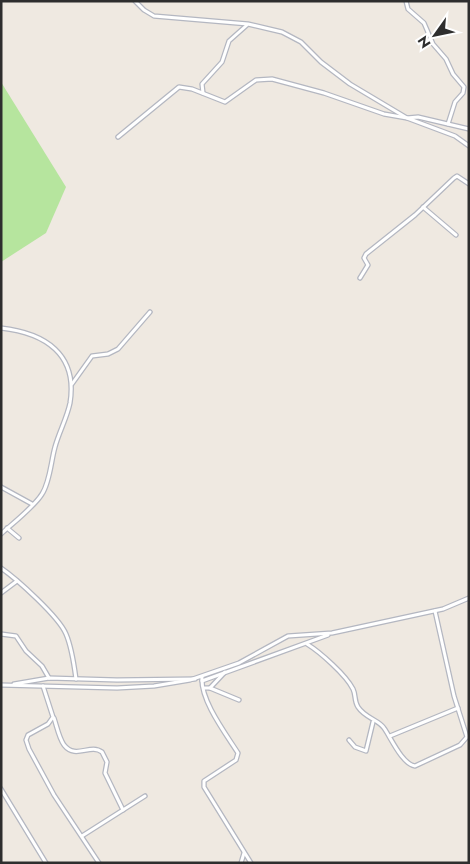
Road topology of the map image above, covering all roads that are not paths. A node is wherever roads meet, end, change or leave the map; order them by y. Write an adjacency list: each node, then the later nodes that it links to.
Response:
1 (135, 1): 3 (street)
2 (406, 1): 6 (street)
3 (248, 24): 4 (street); 5 (street)
4 (203, 94): 5 (street); 8 (street)
5 (407, 118): 6 (street); 9 (street)
6 (448, 124): 7 (street)
7 (469, 129)
8 (118, 137)
9 (468, 144)
10 (469, 184): 11 (street)
11 (423, 207): 12 (street); 13 (street)
12 (456, 235)
13 (360, 278)
14 (150, 312): 16 (street)
15 (1, 328): 16 (street)
16 (72, 384): 18 (street)
17 (1, 487): 18 (street)
18 (32, 504): 19 (street)
19 (7, 528): 20 (street); 21 (street)
20 (1, 534)
21 (19, 538)
22 (1, 568): 23 (street)
23 (17, 581): 24 (street); 32 (street)
24 (1, 593)
25 (469, 598): 26 (street)
26 (435, 610): 27 (street); 41 (street)
27 (330, 633): 29 (street); 30 (street)
28 (1, 634): 31 (street)
29 (307, 644): 30 (street); 43 (street)
30 (226, 670): 34 (street); 39 (street)
31 (49, 678): 32 (street); 36 (street)
32 (76, 679): 33 (street)
33 (196, 679): 34 (street); 37 (street)
34 (202, 679): 38 (street)
35 (1, 685): 36 (street)
36 (11, 685): 37 (street)
37 (43, 686): 42 (street)
38 (204, 688): 39 (street); 50 (street)
39 (210, 688): 40 (street)
40 (239, 700)
41 (458, 708): 44 (street); 44 (street)
42 (54, 718): 48 (street); 49 (street)
43 (374, 722): 44 (street); 45 (street)
44 (390, 736)
45 (349, 740)
46 (1, 789): 51 (street)
47 (145, 796): 48 (street)
48 (123, 810): 49 (street)
49 (82, 836): 52 (street)
50 (244, 852): 53 (street); 54 (street)
51 (46, 863)
52 (99, 863)
53 (241, 863)
54 (251, 863)

